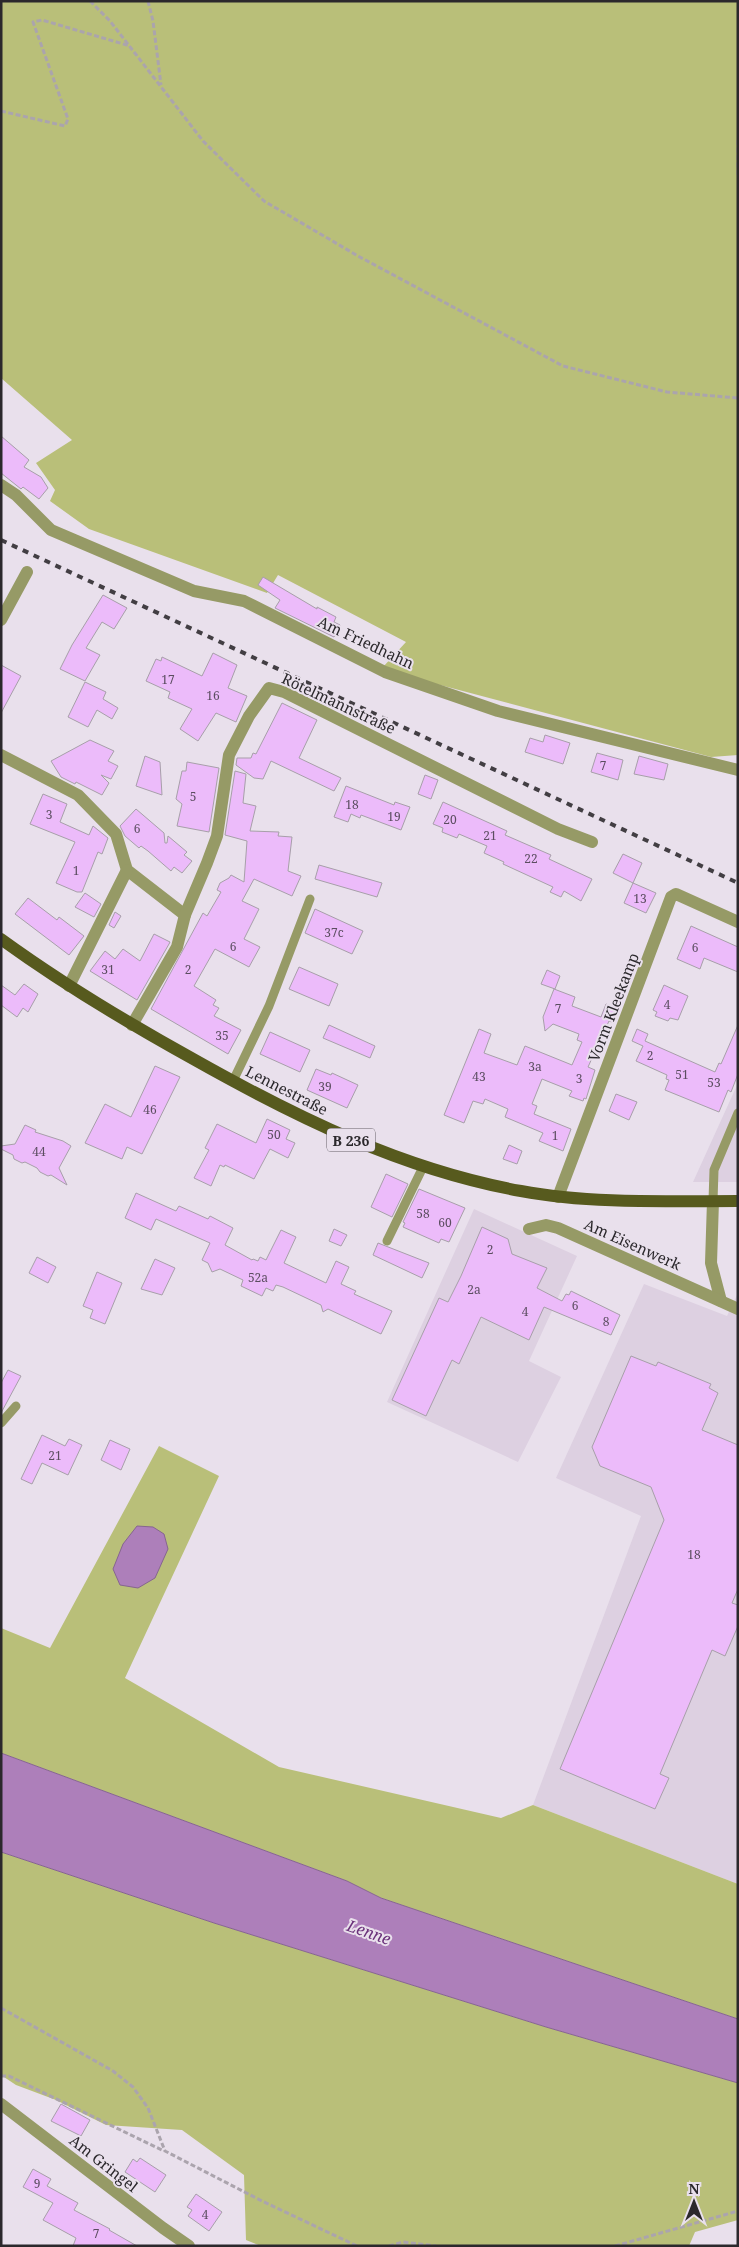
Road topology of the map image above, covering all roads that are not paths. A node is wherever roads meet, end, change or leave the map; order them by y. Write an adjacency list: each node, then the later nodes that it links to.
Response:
1 (1, 485): 5 (street, Am Friedhahn)
2 (27, 572): 3 (street)
3 (1, 620)
4 (1, 755): 7 (street)
5 (738, 770)
6 (592, 842): 9 (street, Rötelmannstraße)
7 (127, 870): 9 (street); 12 (street)
8 (310, 899): 14 (lane)
9 (185, 915): 13 (street, Rötelmannstraße)
10 (738, 922): 17 (street, Vorm Kleekamp)
11 (1, 939): 12 (main road, Lennestraße / B 236)
12 (69, 986): 13 (main road, Lennestraße / B 236)
13 (132, 1025): 14 (main road, Lennestraße / B 236)
14 (233, 1081): 16 (main road, Lennestraße / B 236)
15 (738, 1114): 18 (lane)
16 (424, 1167): 17 (main road, Lennestraße / B 236); 21 (lane)
17 (558, 1197): 18 (main road, Lennestraße / B 236)
18 (713, 1201): 19 (main road, Lennestraße / B 236); 22 (street)
19 (738, 1201)
20 (529, 1229): 22 (street, Am Eisenwerk)
21 (387, 1241)
22 (721, 1301): 23 (street, Am Eisenwerk)
23 (738, 1309)
24 (16, 1406): 25 (lane)
25 (1, 1423)
26 (1, 2104): 27 (street, Am Gringel)
27 (189, 2246)

